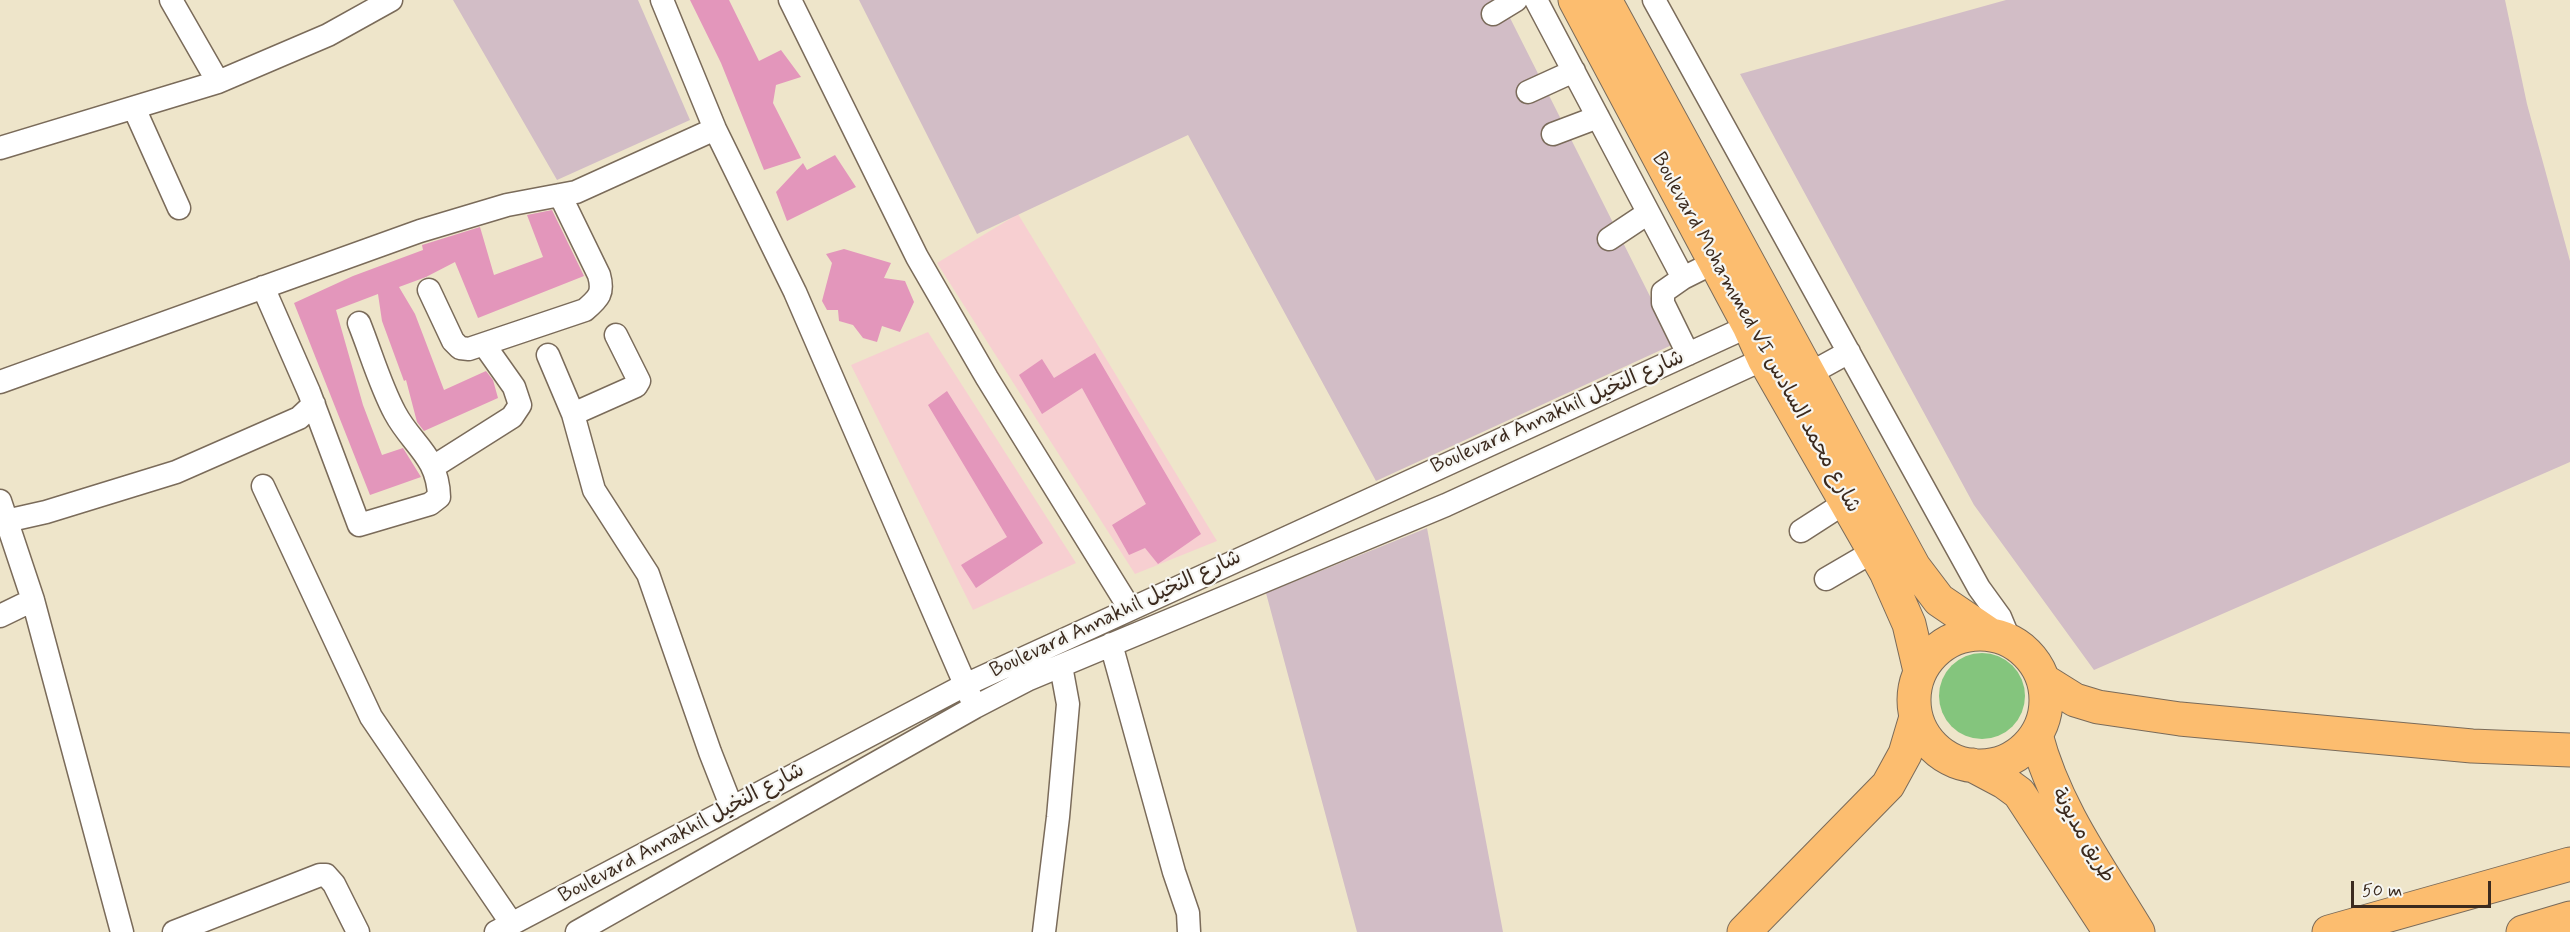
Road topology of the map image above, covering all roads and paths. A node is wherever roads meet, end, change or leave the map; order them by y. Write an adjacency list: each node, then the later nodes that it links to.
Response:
1 (171, 0): 12 (street)
2 (391, 0): 12 (street)
3 (662, 0): 16 (street)
4 (790, 0): 47 (street)
5 (1516, 0): 10 (street)
6 (1536, 0): 11 (street)
7 (1575, 0): 23 (highway, Boulevard Mohammed VI شارع محمد السادس)
8 (1605, 0): 35 (highway, Boulevard Mohammed VI شارع محمد السادس)
9 (1654, 0): 31 (street)
10 (1493, 14)
11 (1574, 71): 13 (street); 15 (street)
12 (218, 82): 14 (street)
13 (1528, 92)
14 (135, 108): 18 (street); 20 (street)
15 (1598, 117): 17 (street); 21 (street)
16 (715, 129): 19 (street); 54 (street)
17 (1553, 134)
18 (0, 148)
19 (560, 195): 25 (street); 30 (street)
20 (179, 208)
21 (1648, 213): 22 (street); 24 (street)
22 (1609, 239)
23 (1715, 262): 24 (street); 28 (highway, Boulevard Mohammed VI شارع محمد السادس)
24 (1683, 278): 32 (street)
25 (263, 288): 36 (street); 37 (street)
26 (429, 290): 30 (street)
27 (359, 323): 39 (street)
28 (1749, 326): 32 (street, Boulevard Annakhil شارع النخيل); 34 (highway, Boulevard Mohammed VI شارع محمد السادس)
29 (616, 335): 38 (street)
30 (485, 346): 39 (street)
31 (1848, 352): 35 (street); 49 (street)
32 (1688, 354): 47 (street, Boulevard Annakhil شارع النخيل)
33 (548, 355): 38 (street)
34 (1764, 359): 41 (highway, Boulevard Mohammed VI شارع محمد السادس); 50 (street, Boulevard Annakhil شارع النخيل)
35 (1809, 374): 49 (highway, Boulevard Mohammed VI شارع محمد السادس)
36 (0, 382)
37 (314, 404): 39 (street); 42 (street)
38 (573, 414): 60 (street)
39 (433, 467)
40 (263, 486): 63 (street)
41 (1846, 502): 43 (street); 44 (highway, Boulevard Mohammed VI شارع محمد السادس)
42 (3, 511): 46 (street)
43 (1801, 531)
44 (1874, 551): 45 (street); 52 (highway, Boulevard Mohammed VI شارع محمد السادس)
45 (1826, 579)
46 (33, 600): 48 (street); 64 (street)
47 (1130, 609): 54 (street, Boulevard Annakhil شارع النخيل)
48 (0, 616)
49 (2000, 638): 52 (highway); 53 (highway)
50 (1111, 644): 51 (street, Boulevard Annakhil شارع النخيل); 69 (street)
51 (1061, 666): 55 (street, Boulevard Annakhil شارع النخيل); 68 (street)
52 (1920, 671): 56 (highway)
53 (2043, 680): 57 (highway); 58 (highway)
54 (965, 685): 55 (street); 60 (street, Boulevard Annakhil شارع النخيل)
55 (975, 707): 67 (street, Boulevard Annakhil شارع النخيل)
56 (1916, 717): 59 (highway); 70 (highway)
57 (2037, 735): 59 (highway); 72 (highway, طريق مديونة)
58 (2570, 750)
59 (1972, 765): 71 (highway, طريق مديونة)
60 (732, 808): 63 (street, Boulevard Annakhil شارع النخيل)
61 (2570, 864): 73 (highway)
62 (2570, 918): 74 (highway)
63 (504, 928)
64 (123, 932)
65 (174, 932): 66 (street)
66 (358, 932)
67 (577, 932)
68 (1044, 932)
69 (1189, 932)
70 (1744, 932)
71 (2110, 932)
72 (2138, 932)
73 (2329, 932)
74 (2523, 932)

